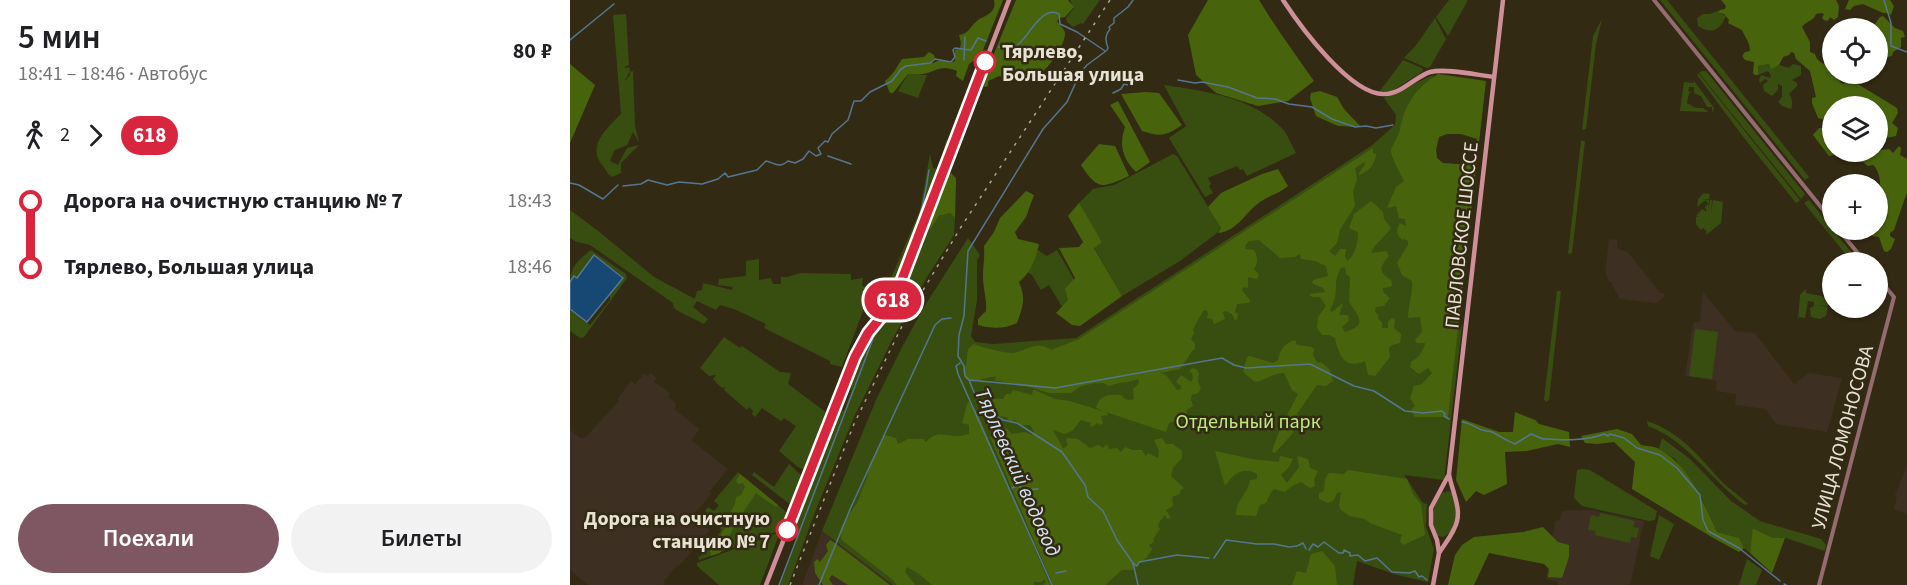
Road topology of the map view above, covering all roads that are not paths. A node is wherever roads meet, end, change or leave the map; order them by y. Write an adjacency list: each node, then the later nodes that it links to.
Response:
1 (1009, 0): 16 (main road)
2 (1283, 0): 5 (main road)
3 (1503, 0): 5 (main road, ПАВЛОВСКОЕ ШОССЕ)
4 (1654, 0): 6 (street)
5 (1494, 77): 10 (main road, ПАВЛОВСКОЕ ШОССЕ)
6 (1822, 208)
7 (1847, 240): 8 (street)
8 (1857, 252)
9 (1888, 290): 18 (street, УЛИЦА ЛОМОНОСОВА)
10 (1449, 474): 11 (main road, ПАВЛОВСКОЕ ШОССЕ); 12 (main road, ПАВЛОВСКОЕ ШОССЕ)
11 (1440, 490): 12 (main road); 13 (main road, ПАВЛОВСКОЕ ШОССЕ)
12 (1453, 491): 14 (main road, ПАВЛОВСКОЕ ШОССЕ)
13 (1435, 535): 14 (main road); 15 (main road)
14 (1449, 537): 15 (main road)
15 (1439, 554): 17 (main road)
16 (766, 585)
17 (1433, 585)
18 (1819, 585)

